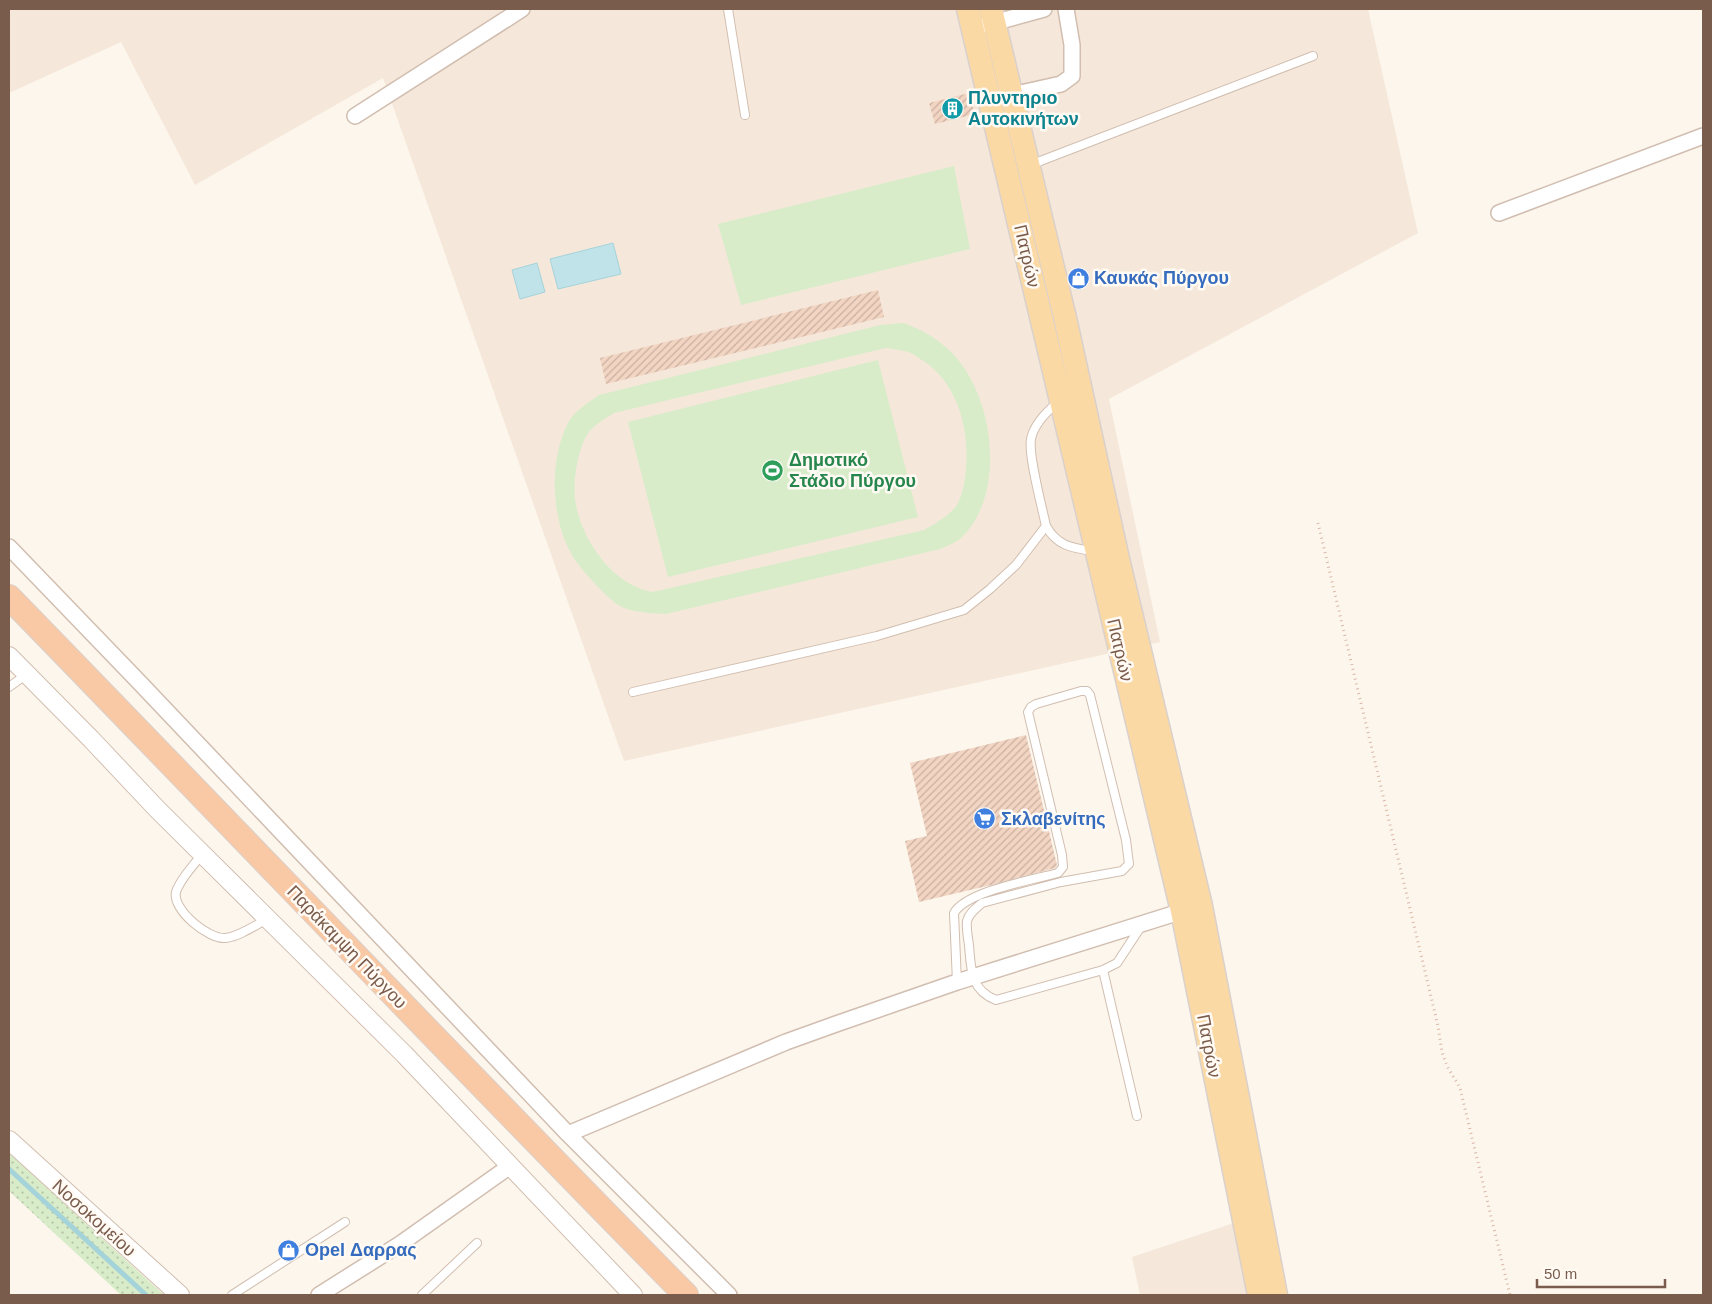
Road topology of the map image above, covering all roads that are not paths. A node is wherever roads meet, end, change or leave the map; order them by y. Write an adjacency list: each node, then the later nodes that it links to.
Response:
1 (522, 9): 9 (street)
2 (728, 9): 8 (lane)
3 (1044, 9): 5 (street)
4 (1066, 9): 7 (street)
5 (982, 17): 7 (main road, Πατρών)
6 (1313, 56): 11 (lane)
7 (1000, 97): 11 (main road, Πατρών); 13 (main road, Πατρών)
8 (745, 115)
9 (356, 116)
10 (1703, 136): 12 (street)
11 (1028, 166): 18 (main road, Πατρών)
12 (1499, 213)
13 (1061, 399): 14 (lane); 16 (main road, Πατρών)
14 (1046, 526): 16 (lane); 22 (lane)
15 (9, 547): 30 (street)
16 (1097, 552): 18 (main road, Πατρών)
17 (9, 598): 40 (highway, Παράκαμψη Πύργου)
18 (1130, 652): 24 (main road, Πατρών)
19 (9, 656): 20 (street)
20 (27, 674): 21 (lane); 23 (street)
21 (9, 687)
22 (633, 692)
23 (202, 854): 25 (street); 25 (lane)
24 (1192, 908): 26 (street); 42 (main road, Πατρών); 43 (main road, Πατρών)
25 (267, 919): 32 (street)
26 (1143, 923): 27 (lane); 28 (street)
27 (1103, 970): 28 (lane); 29 (lane)
28 (965, 980): 28 (lane); 30 (street)
29 (1137, 1116)
30 (568, 1134): 41 (street)
31 (9, 1140): 35 (street, Νοσοκομείου)
32 (510, 1166): 37 (street); 39 (street)
33 (345, 1222): 36 (lane)
34 (477, 1243): 38 (lane)
35 (180, 1295)
36 (232, 1295)
37 (319, 1295)
38 (422, 1295)
39 (633, 1295)
40 (686, 1295)
41 (729, 1295)
42 (1258, 1295)
43 (1276, 1295)

